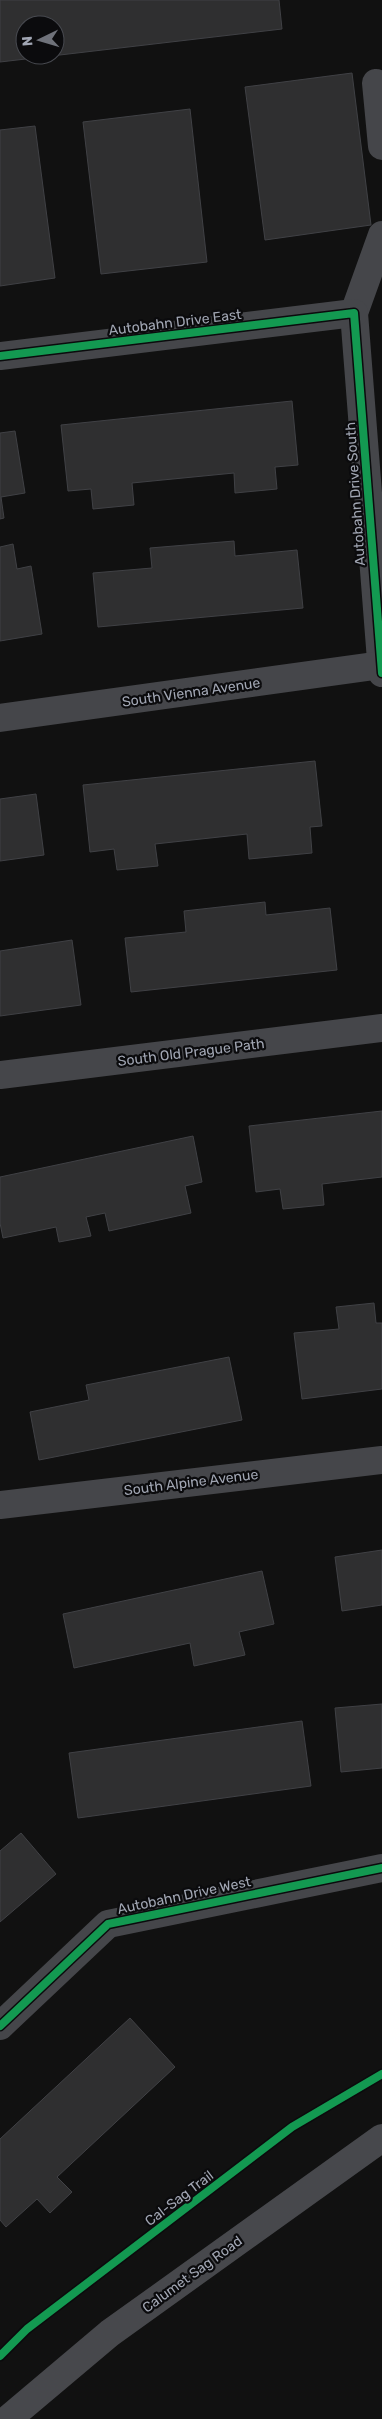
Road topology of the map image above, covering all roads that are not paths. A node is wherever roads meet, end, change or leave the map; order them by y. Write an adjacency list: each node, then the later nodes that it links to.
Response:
1 (376, 83): 2 (street)
2 (382, 146)
3 (382, 236): 4 (street)
4 (354, 313): 5 (street, Autobahn Drive East); 6 (street, Autobahn Drive South)
5 (0, 356)
6 (381, 665): 7 (street, Autobahn Drive South); 8 (street, South Vienna Avenue)
7 (382, 673)
8 (0, 718)
9 (382, 1028): 10 (street, South Old Prague Path)
10 (0, 1076)
11 (382, 1460): 12 (street, South Alpine Avenue)
12 (0, 1505)
13 (382, 1868): 14 (street, Autobahn Drive West)
14 (0, 2026)
15 (382, 2138): 16 (main road, Calumet Sag Road)
16 (8, 2419)

